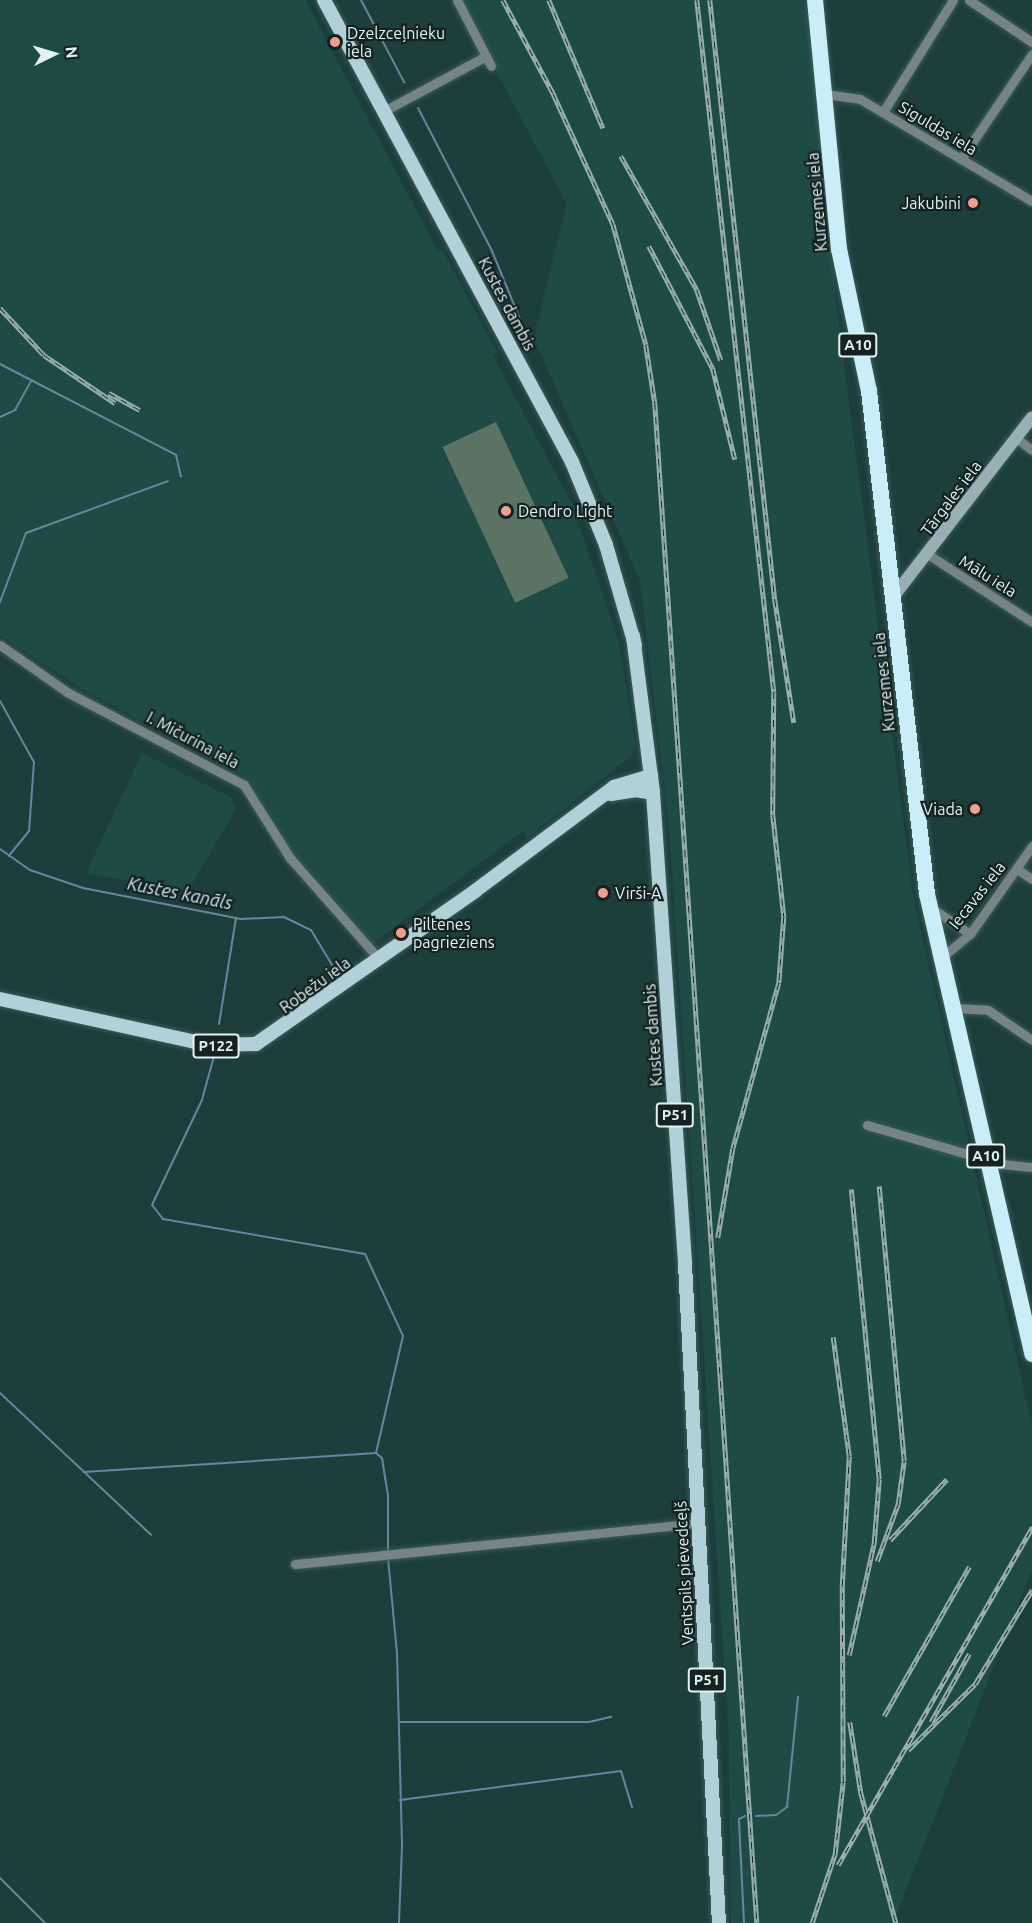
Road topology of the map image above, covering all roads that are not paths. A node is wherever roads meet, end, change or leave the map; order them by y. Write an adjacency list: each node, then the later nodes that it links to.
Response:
1 (324, 0): 11 (main road, Kustes dambis)
2 (457, 0): 8 (street)
3 (815, 0): 10 (highway, Kurzemes iela / A10)
4 (953, 0): 12 (street)
5 (969, 0): 6 (street)
6 (1032, 42)
7 (1032, 54): 13 (street)
8 (486, 56): 9 (street); 11 (street)
9 (491, 66)
10 (825, 94): 12 (street, Siguldas iela); 19 (highway, Kurzemes iela / A10)
11 (384, 111): 22 (main road, Kustes dambis)
12 (883, 112): 13 (street, Siguldas iela)
13 (961, 159): 14 (street, Siguldas iela)
14 (1032, 201)
15 (1032, 417): 16 (street, Tārgales iela)
16 (1016, 438): 17 (street); 18 (street, Tārgales iela)
17 (1032, 450)
18 (929, 555): 19 (street, Tārgales iela); 20 (street, Mālu iela)
19 (893, 597): 28 (highway, Kurzemes iela / A10)
20 (1032, 622)
21 (0, 645): 31 (street, I. Mičurina iela)
22 (651, 776): 23 (main road, Kustes dambis); 24 (main road, Robežu iela / P122)
23 (652, 793): 24 (main road, Robežu iela / P122); 39 (main road, Kustes dambis / P51)
24 (603, 797): 31 (main road, Robežu iela / P122)
25 (1032, 846): 26 (street, Iecavas iela)
26 (1017, 869): 27 (street); 29 (street, Iecavas iela)
27 (1032, 879)
28 (930, 907): 29 (street); 30 (highway, Kurzemes iela / A10)
29 (970, 933): 30 (street, Iecavas iela)
30 (941, 958): 33 (highway, Kurzemes iela / A10)
31 (379, 959): 32 (main road, Robežu iela / P122)
32 (0, 999)
33 (954, 1008): 34 (street); 36 (highway, Kurzemes iela / A10)
34 (1032, 1040)
35 (867, 1125): 36 (street)
36 (986, 1156): 37 (street); 38 (highway, Kurzemes iela / A10)
37 (1032, 1167)
38 (1032, 1350)
39 (694, 1437): 40 (main road, Ventspils pievedceļš / P51)
40 (698, 1523): 41 (street); 42 (main road, Ventspils pievedceļš / P51)
41 (295, 1564)
42 (719, 1923)

